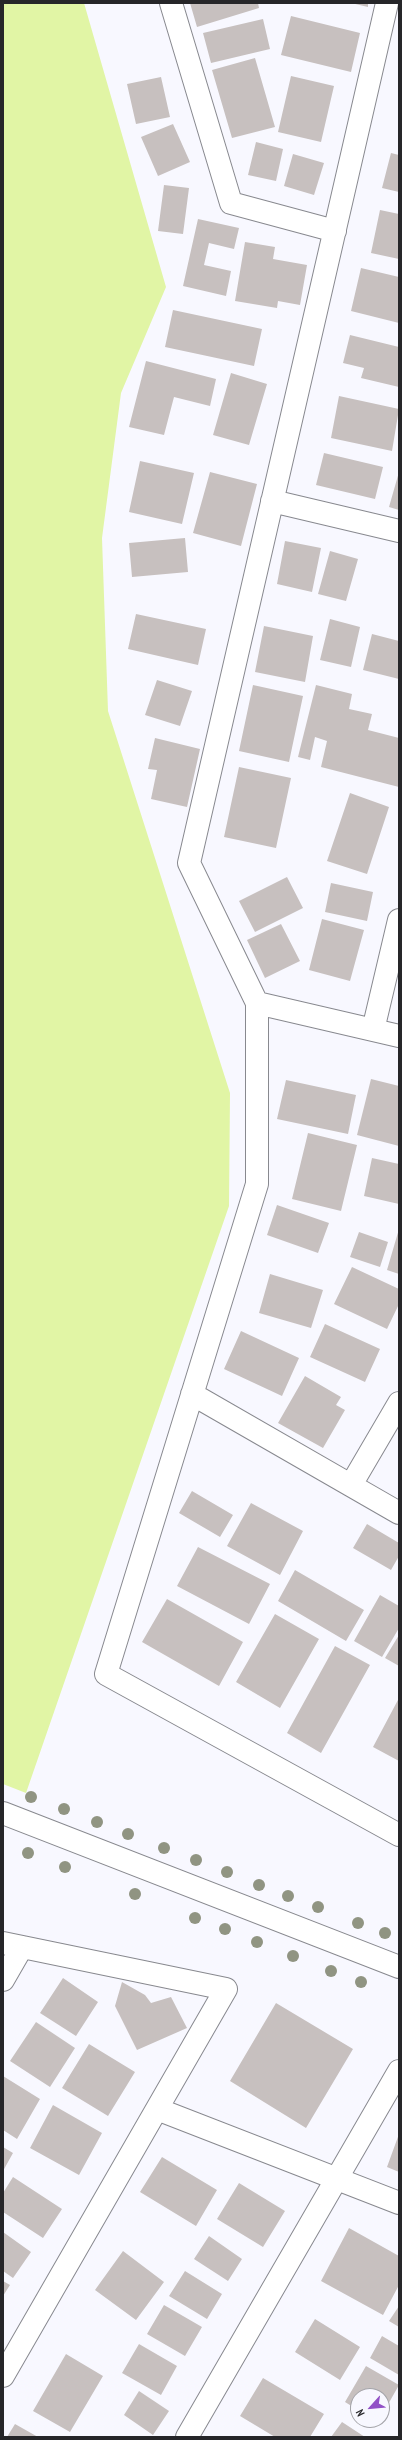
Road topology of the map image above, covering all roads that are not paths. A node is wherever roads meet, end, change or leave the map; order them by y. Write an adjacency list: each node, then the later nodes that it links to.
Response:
1 (171, 3): 3 (street)
2 (387, 3): 3 (street)
3 (335, 231): 4 (street)
4 (272, 501): 5 (street); 7 (street)
5 (399, 531)
6 (399, 920): 8 (street)
7 (257, 1003): 8 (street); 10 (street)
8 (373, 1030): 9 (street)
9 (399, 1036)
10 (192, 1394): 12 (street); 15 (street)
11 (399, 1403): 12 (street)
12 (351, 1486): 13 (street)
13 (399, 1513)
14 (3, 1813): 17 (street)
15 (399, 1835)
16 (12, 1945): 18 (street); 20 (street)
17 (399, 1966)
18 (3, 1980)
19 (399, 2071): 21 (street)
20 (157, 2109): 21 (street); 23 (street)
21 (336, 2179): 22 (street); 24 (street)
22 (399, 2203)
23 (3, 2376)
24 (187, 2437)

